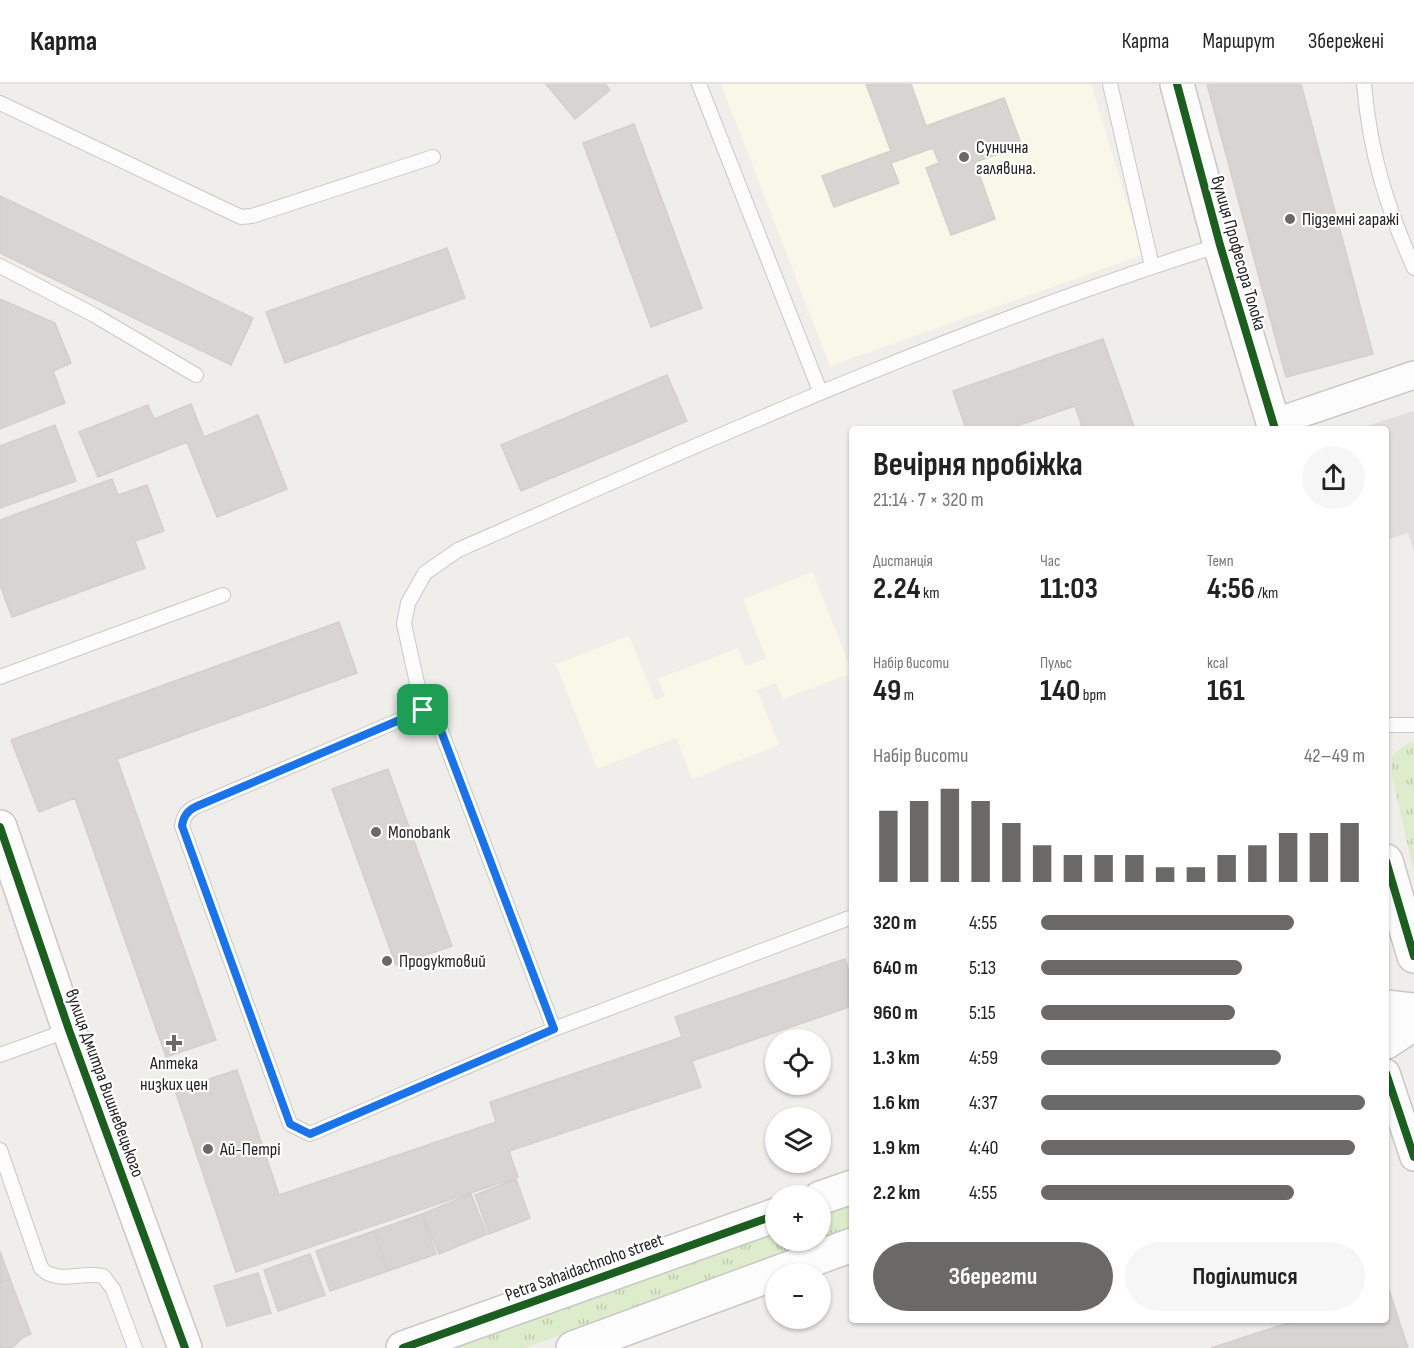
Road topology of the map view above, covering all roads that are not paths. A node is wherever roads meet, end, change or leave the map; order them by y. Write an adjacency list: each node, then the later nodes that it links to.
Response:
1 (699, 84): 13 (lane)
2 (1110, 84): 9 (lane)
3 (1177, 84): 7 (street, вулиця Професора Толока)
4 (1364, 84): 10 (lane)
5 (0, 103): 6 (lane)
6 (433, 156)
7 (1220, 245): 9 (lane); 14 (street, вулиця Професора Толока)
8 (0, 266): 11 (lane)
9 (1152, 266): 13 (lane)
10 (1414, 268)
11 (196, 375)
12 (1414, 375): 14 (street)
13 (820, 391): 17 (lane)
14 (1274, 426)
15 (223, 595): 16 (lane)
16 (0, 677)
17 (423, 710): 27 (lane); 27 (lane)
18 (1389, 725): 19 (lane)
19 (1414, 725)
20 (0, 829): 28 (street, вулиця Дмитра Вишневецького)
21 (1389, 875): 23 (street)
22 (849, 918): 27 (lane)
23 (1414, 956)
24 (1389, 1007): 25 (street)
25 (1414, 1010)
26 (1414, 1024): 29 (street)
27 (554, 1029)
28 (69, 1030): 30 (lane); 39 (street, вулиця Дмитра Вишневецького)
29 (1389, 1040)
30 (0, 1055)
31 (1389, 1082): 33 (street)
32 (0, 1150): 38 (lane)
33 (1414, 1157)
34 (849, 1188): 35 (street)
35 (831, 1194)
36 (765, 1219): 40 (street, Petra Sahaidachnoho street)
37 (849, 1246): 41 (street)
38 (135, 1348)
39 (185, 1348)
40 (403, 1348)
41 (573, 1348)

